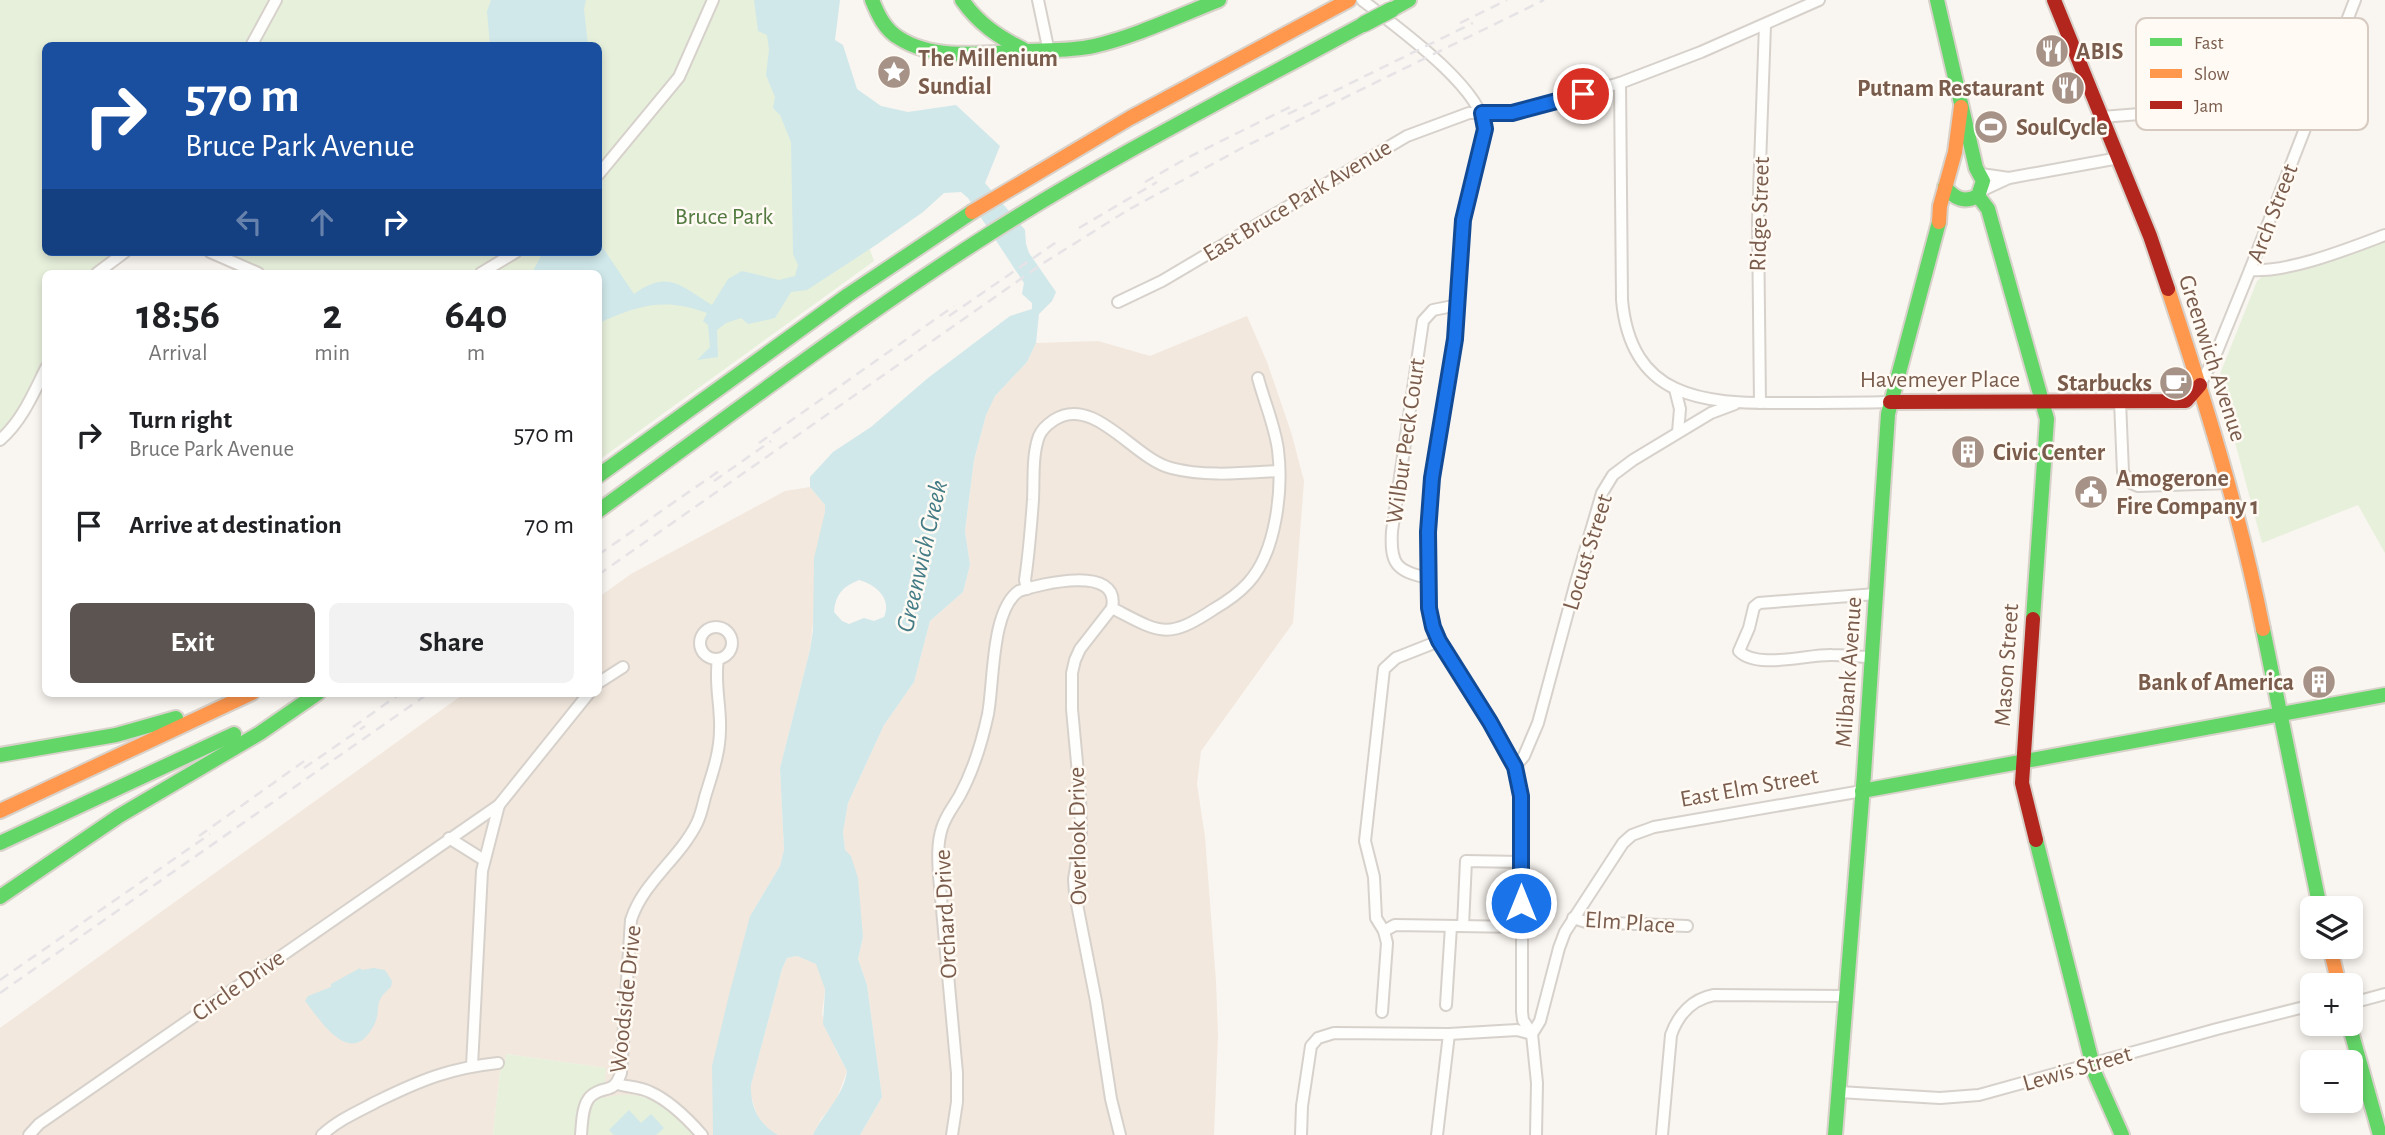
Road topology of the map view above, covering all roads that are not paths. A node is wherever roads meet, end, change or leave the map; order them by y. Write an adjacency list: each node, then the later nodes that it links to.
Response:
1 (276, 0): 16 (street)
2 (713, 0): 27 (street)
3 (872, 0): 17 (main road)
4 (962, 0): 17 (main road)
5 (1038, 0): 18 (street)
6 (1219, 0): 18 (main road)
7 (1362, 0): 21 (street)
8 (1409, 0): 57 (main road, bridge)
9 (1819, 0): 15 (street, East Bruce Park Avenue)
10 (1937, 0): 20 (main road, Mason Street)
11 (2054, 0): 23 (main road, Greenwich Avenue)
12 (2355, 0): 14 (street, Arch Street)
13 (1345, 2): 55 (main road)
14 (2348, 18)
15 (1765, 25): 19 (street, East Bruce Park Avenue); 51 (street, Ridge Street)
16 (253, 42)
17 (1027, 51): 18 (main road)
18 (1049, 52)
19 (1620, 83): 21 (street, East Bruce Park Avenue); 46 (street, Havemeyer Place)
20 (1962, 107): 26 (main road, Mason Street); 28 (main road, Mason Street)
21 (1482, 113): 41 (street, East Bruce Park Avenue); 42 (street)
22 (2136, 114): 23 (street)
23 (2102, 117): 25 (main road, Greenwich Avenue)
24 (2304, 130): 40 (street, Arch Street)
25 (2119, 158): 29 (street); 45 (main road, Greenwich Avenue)
26 (1950, 167): 28 (main road); 30 (main road, Mason Street)
27 (602, 170)
28 (1979, 171): 29 (street); 31 (main road, Mason Street)
29 (2009, 178): 31 (street)
30 (1945, 187): 31 (main road, Mason Street); 32 (main road, Milbank Avenue)
31 (1974, 196): 32 (main road); 47 (main road, Mason Street)
32 (1940, 217): 50 (main road, Milbank Avenue)
33 (2385, 235): 40 (street)
34 (117, 256): 37 (street)
35 (219, 256): 38 (street)
36 (510, 256): 39 (street)
37 (101, 270)
38 (251, 270)
39 (488, 270)
40 (2250, 270): 45 (street, Arch Street)
41 (1118, 302)
42 (1458, 305): 58 (street); 58 (street, Wilbur Peck Court)
43 (42, 376): 53 (street)
44 (1258, 378): 54 (street)
45 (2200, 385): 48 (main road, Havemeyer Place); 56 (main road, Greenwich Avenue)
46 (1672, 388): 49 (street, Havemeyer Place); 52 (street)
47 (2043, 401): 48 (main road, Havemeyer Place); 50 (main road, Havemeyer Place); 75 (main road, Mason Street)
48 (2120, 401): 56 (street)
49 (1739, 402): 51 (street, Havemeyer Place); 52 (street, Locust Street)
50 (1890, 402): 51 (street, Havemeyer Place); 60 (main road, Milbank Avenue)
51 (1759, 403)
52 (1678, 432): 76 (street, Locust Street)
53 (0, 440)
54 (1278, 471): 59 (street); 61 (street)
55 (602, 472)
56 (2229, 483): 73 (main road, Greenwich Avenue)
57 (602, 508)
58 (1428, 578): 62 (street)
59 (1027, 589): 61 (street); 110 (street, Orchard Drive)
60 (1876, 594): 63 (main road, Milbank Avenue); 63 (street)
61 (1112, 608): 111 (street, Overlook Drive)
62 (1439, 641): 76 (street); 91 (street)
63 (1871, 657): 77 (main road, Milbank Avenue)
64 (718, 659): 104 (street, Woodside Drive)
65 (623, 667): 66 (street)
66 (602, 680)
67 (2385, 695): 73 (main road, East Elm Street)
68 (237, 697): 74 (main road)
69 (241, 697): 79 (main road)
70 (304, 697): 81 (main road)
71 (312, 697): 85 (main road)
72 (586, 697): 78 (street)
73 (2281, 715): 75 (main road, East Elm Street); 84 (main road, Greenwich Avenue)
74 (0, 755)
75 (2022, 762): 77 (main road, East Elm Street); 102 (main road, Mason Street)
76 (1515, 767): 83 (street)
77 (1862, 791): 86 (street, East Elm Street); 93 (main road, Milbank Avenue)
78 (499, 805): 80 (street, Circle Drive); 82 (street)
79 (0, 811)
80 (449, 838): 82 (street); 106 (street, Circle Drive)
81 (0, 843)
82 (484, 860): 103 (street)
83 (1521, 862): 88 (street); 90 (street)
84 (2318, 896)
85 (0, 897)
86 (1573, 918): 89 (street, Elm Place); 99 (street, East Elm Street)
87 (1451, 926): 88 (street); 91 (street); 95 (street)
88 (1463, 926): 90 (street)
89 (1687, 926)
90 (1521, 927): 99 (street)
91 (1384, 931): 97 (street)
92 (2385, 994): 94 (street)
93 (1846, 996): 105 (main road, Milbank Avenue); 115 (street)
94 (2363, 1000)
95 (1446, 1005)
96 (2300, 1008): 102 (street, Lewis Street)
97 (1382, 1012)
98 (1449, 1034): 99 (street); 112 (street); 113 (street)
99 (1532, 1034): 114 (street, East Elm Street)
100 (2352, 1036): 118 (main road)
101 (498, 1063): 103 (street)
102 (2092, 1064): 105 (street, Lewis Street); 117 (main road, Mason Street)
103 (472, 1066): 107 (street)
104 (617, 1084): 108 (street, Woodside Drive); 109 (street)
105 (1839, 1092): 116 (main road, Milbank Avenue)
106 (29, 1135)
107 (322, 1135)
108 (580, 1135)
109 (702, 1135)
110 (952, 1135)
111 (1120, 1135)
112 (1301, 1135)
113 (1437, 1135)
114 (1536, 1135)
115 (1661, 1135)
116 (1836, 1135)
117 (2122, 1135)
118 (2379, 1135)

